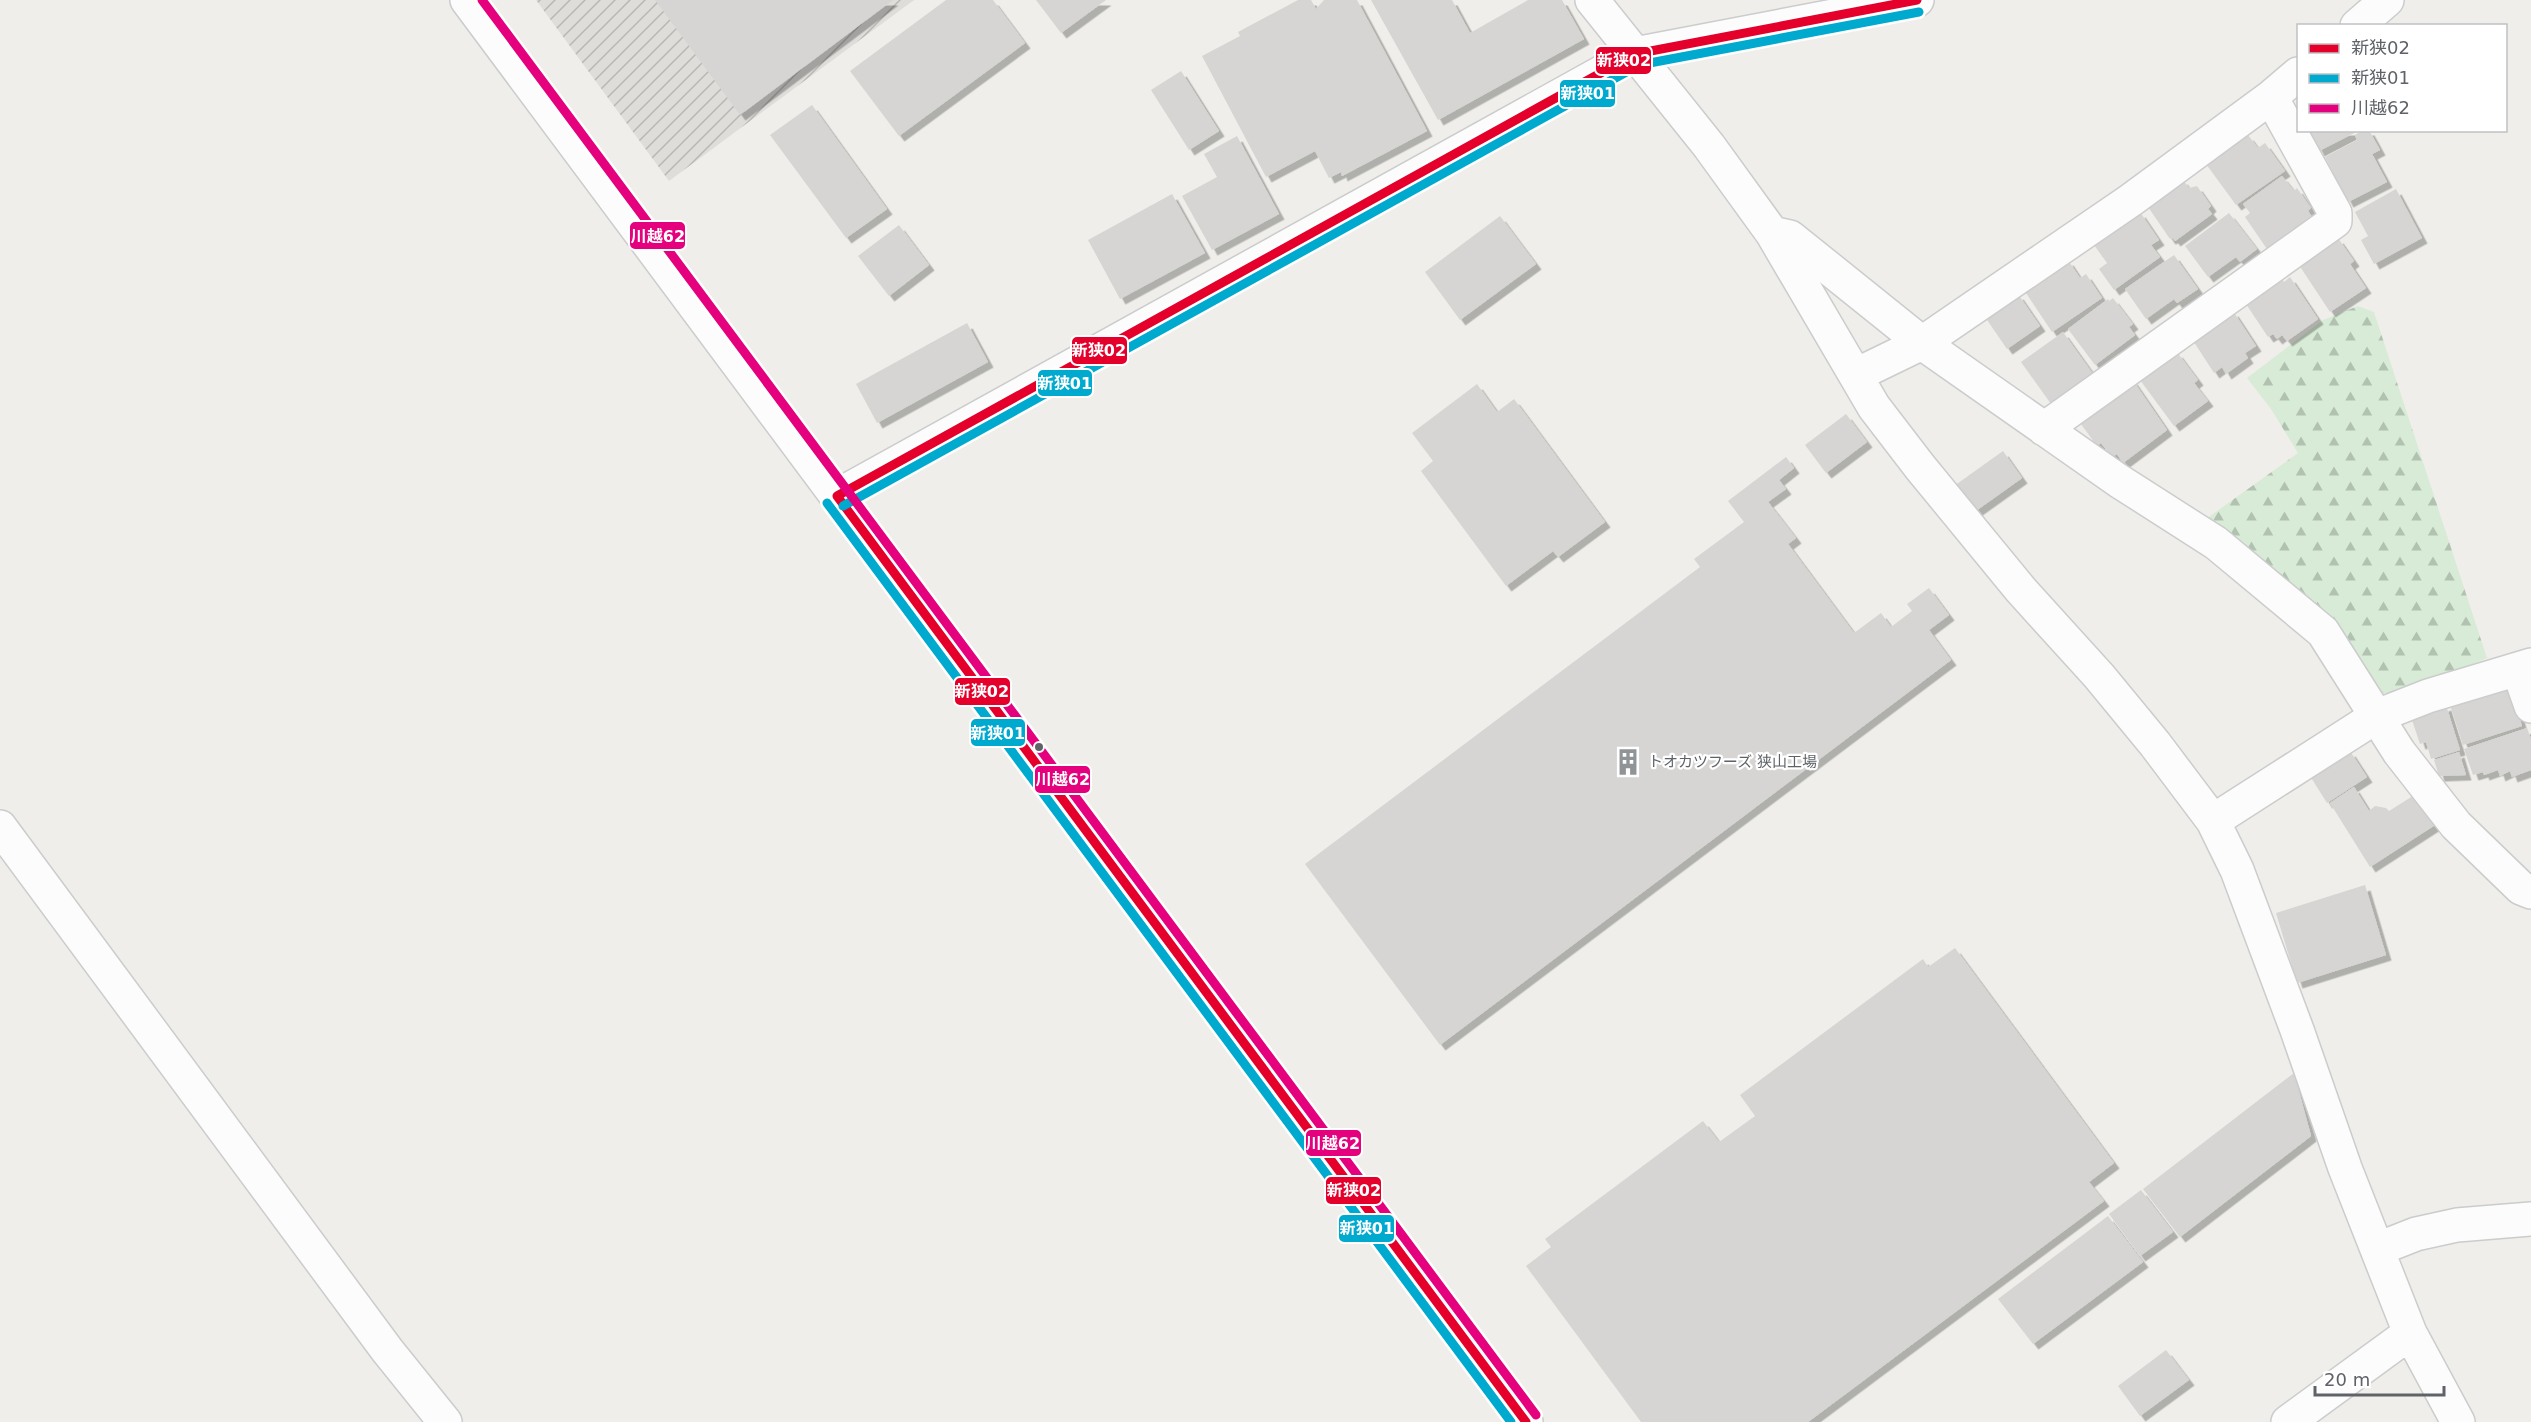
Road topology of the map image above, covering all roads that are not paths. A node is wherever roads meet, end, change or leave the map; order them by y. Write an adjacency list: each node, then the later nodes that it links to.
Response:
1 (467, 0): 13 (street)
2 (1592, 0): 6 (street)
3 (1917, 0): 6 (street)
4 (2387, 0): 5 (street)
5 (2359, 24)
6 (1635, 54): 9 (street); 13 (street)
7 (2297, 75): 8 (street)
8 (2271, 97): 10 (street); 12 (street)
9 (1772, 233): 10 (street); 11 (street)
10 (1922, 343): 11 (street); 12 (street)
11 (1856, 375): 17 (street)
12 (2044, 429): 16 (street)
13 (837, 496): 24 (street)
14 (2524, 667): 15 (street); 16 (street)
15 (2531, 706)
16 (2377, 716): 17 (street); 19 (street)
17 (2212, 821): 21 (street)
18 (0, 826): 23 (street)
19 (2531, 892)
20 (2531, 1219): 21 (street)
21 (2379, 1249): 22 (street)
22 (2410, 1333): 25 (street); 26 (street)
23 (445, 1422)
24 (1526, 1422)
25 (2288, 1422)
26 (2458, 1422)

